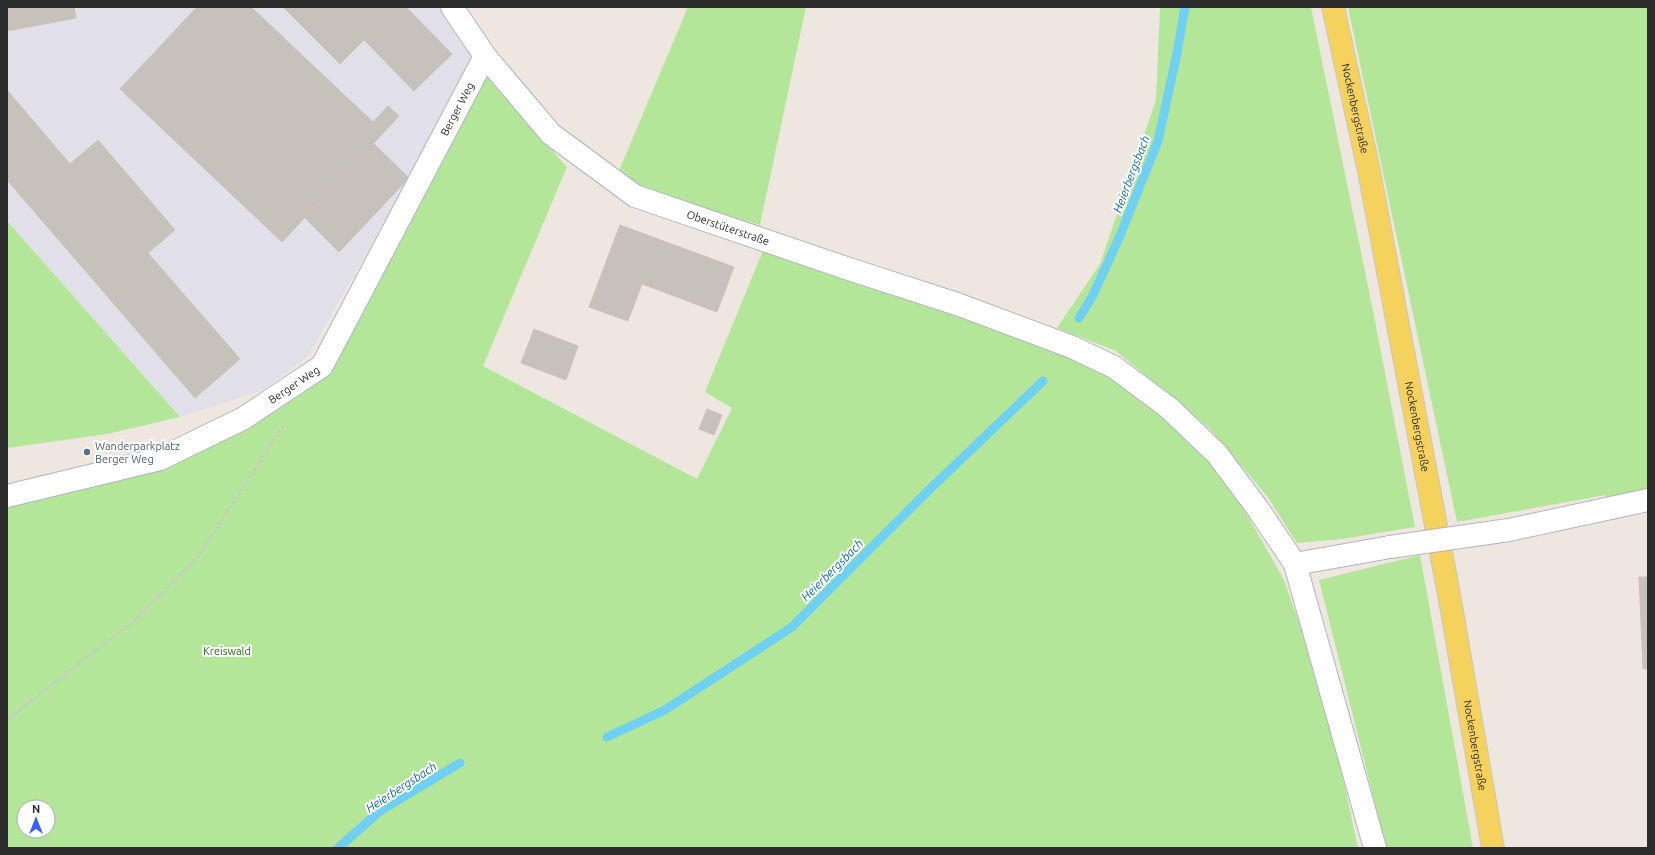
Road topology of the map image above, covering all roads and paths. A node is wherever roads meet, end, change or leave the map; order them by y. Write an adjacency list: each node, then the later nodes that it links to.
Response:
1 (452, 7): 3 (street, Oberstüterstraße)
2 (1333, 7): 10 (main road, Nockenbergstraße)
3 (484, 56): 5 (street, Berger Weg); 7 (street, Oberstüterstraße)
4 (284, 424): 8 (path)
5 (7, 496)
6 (1648, 500): 7 (street, bridge)
7 (1295, 564): 9 (street)
8 (7, 720)
9 (1375, 848)
10 (1493, 848)

